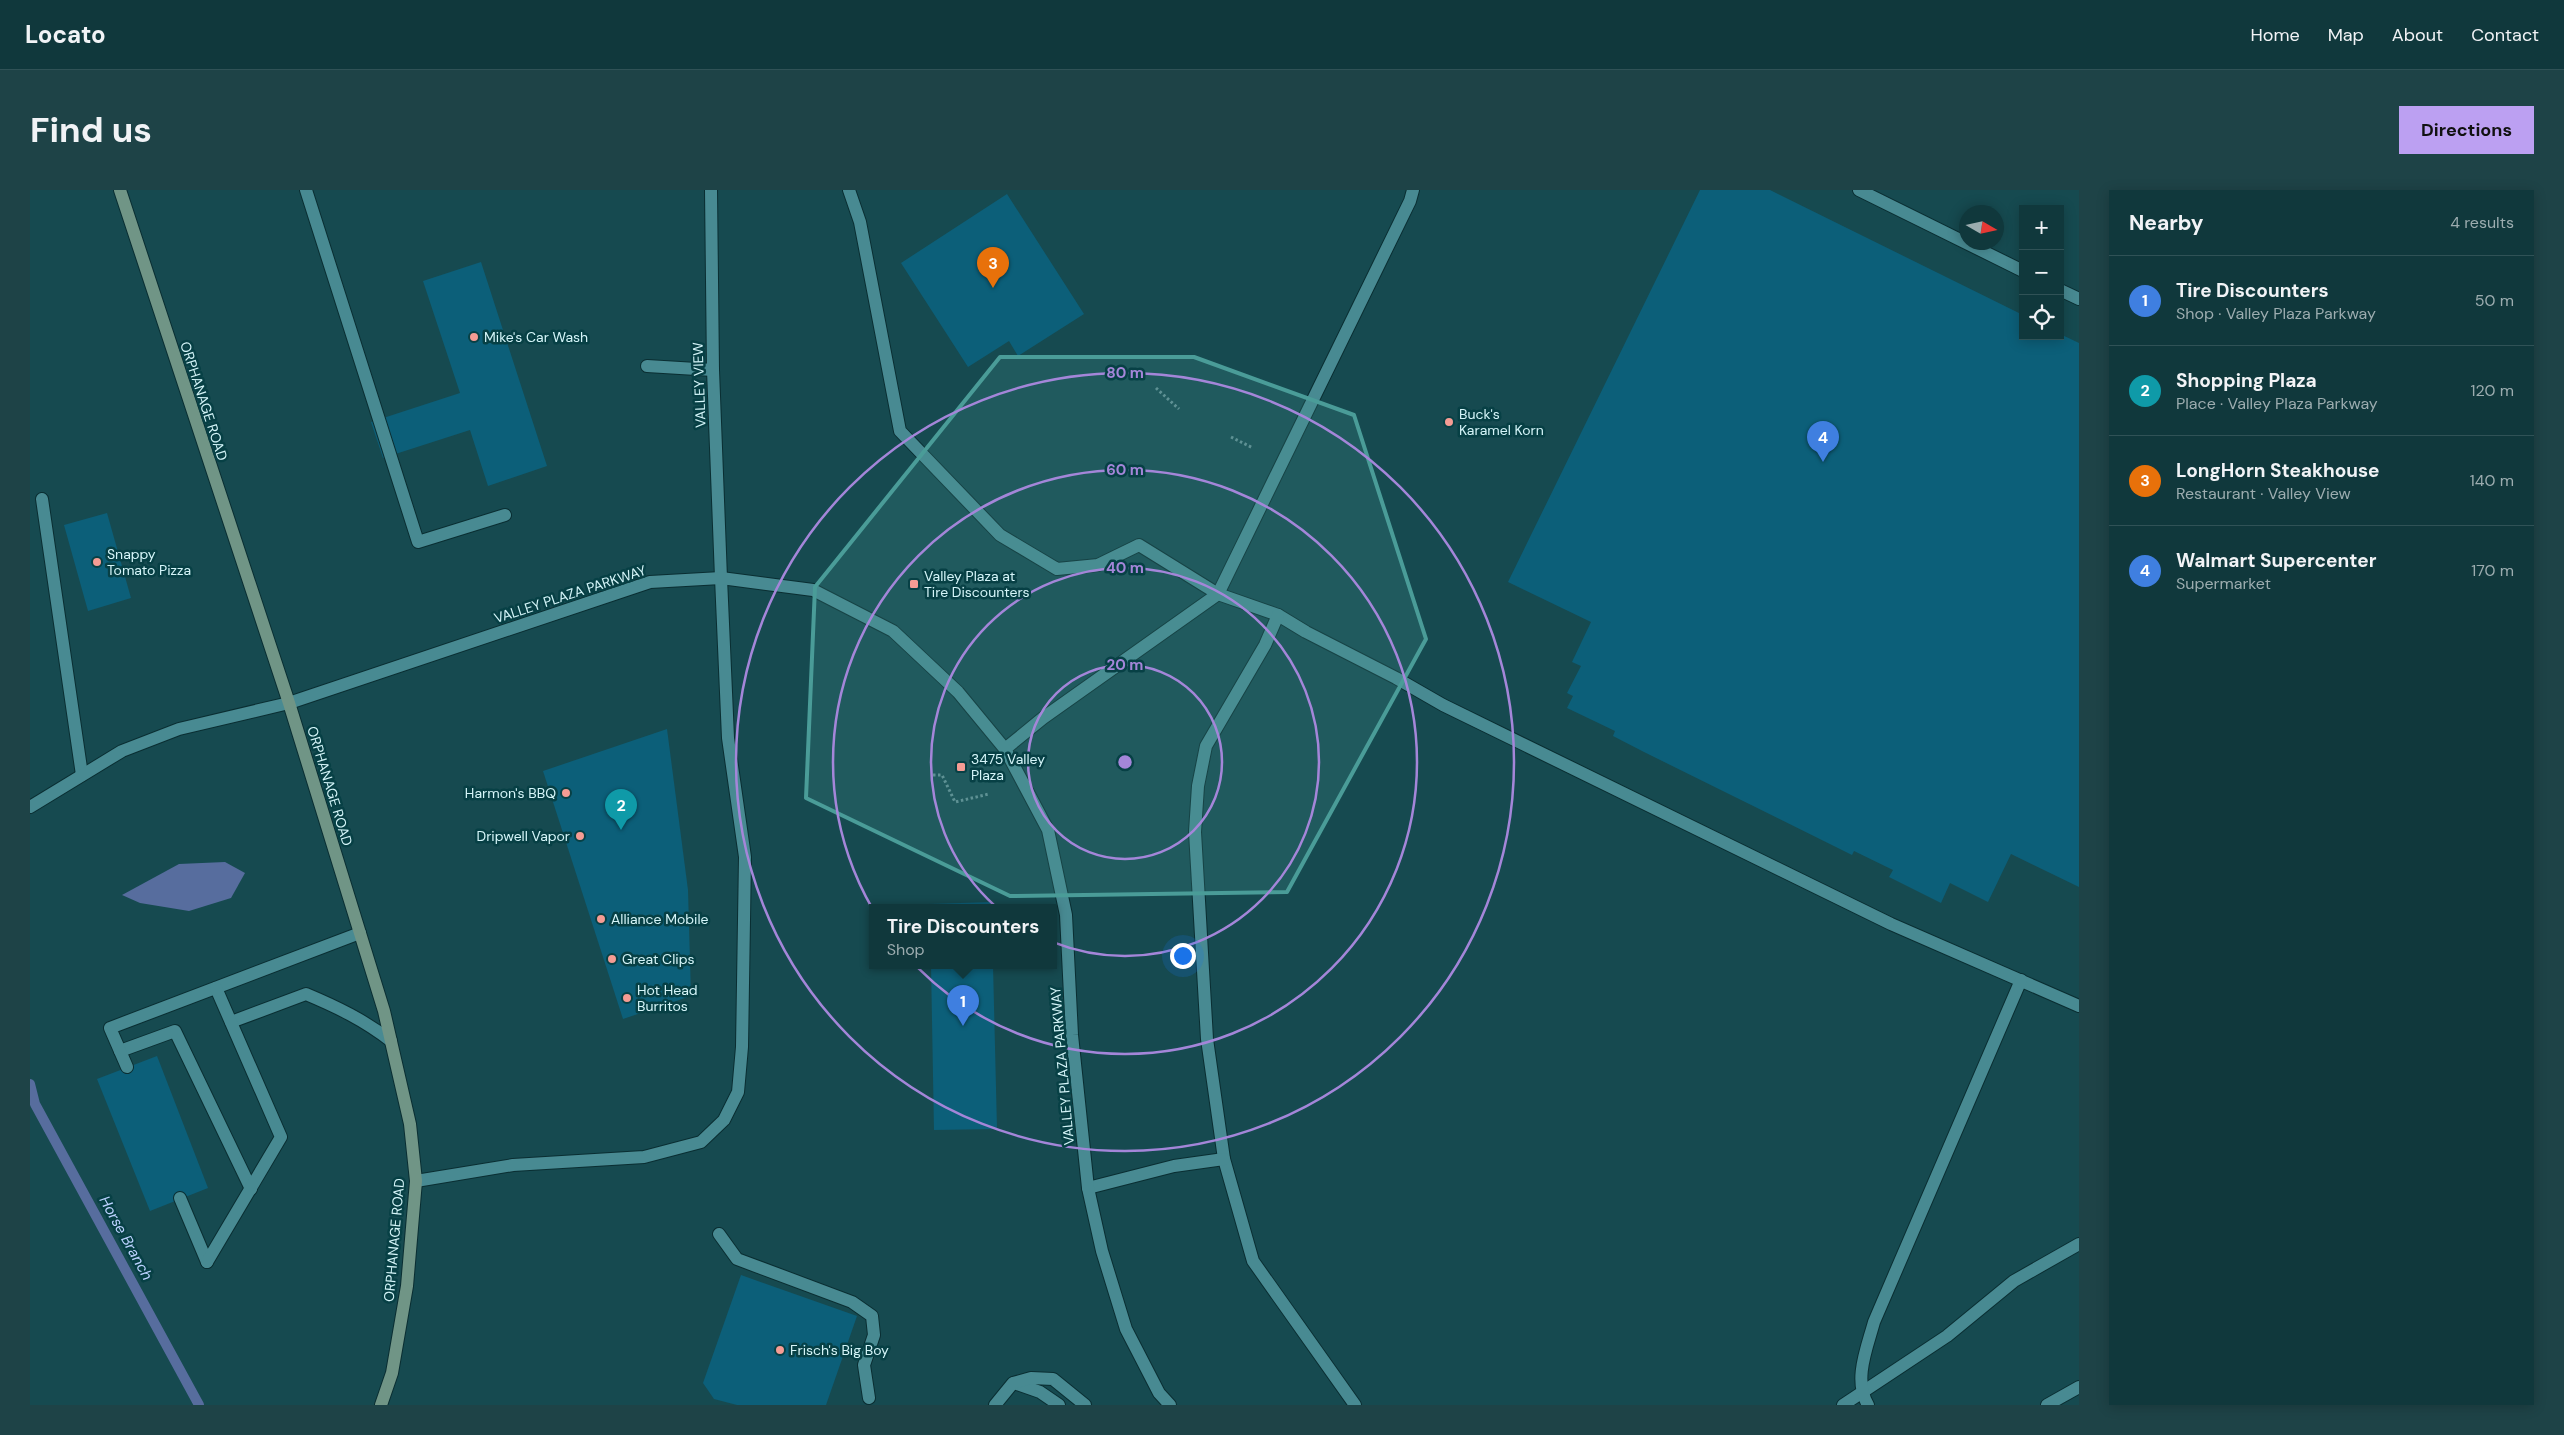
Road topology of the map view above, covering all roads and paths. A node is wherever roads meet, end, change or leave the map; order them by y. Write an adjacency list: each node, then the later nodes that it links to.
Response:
1 (120, 190): 21 (main road, ORPHANAGE ROAD)
2 (306, 190): 17 (street)
3 (711, 190): 11 (street, VALLEY VIEW)
4 (849, 190): 19 (street)
5 (1413, 190): 19 (street)
6 (1859, 190): 7 (street)
7 (2019, 269)
8 (2064, 292): 9 (street)
9 (2079, 299)
10 (647, 366): 11 (street)
11 (713, 370): 18 (street, VALLEY VIEW)
12 (1156, 388): 13 (path)
13 (1179, 409)
14 (1231, 437): 15 (path)
15 (1253, 448)
16 (42, 499): 23 (street)
17 (505, 515)
18 (721, 578): 21 (street, VALLEY PLAZA PARKWAY); 22 (street, VALLEY PLAZA PARKWAY); 36 (street, VALLEY VIEW)
19 (1218, 594): 20 (street); 22 (street)
20 (1278, 615): 28 (street); 35 (street)
21 (289, 703): 23 (street, VALLEY PLAZA PARKWAY); 27 (main road, ORPHANAGE ROAD)
22 (1005, 748): 37 (street, VALLEY PLAZA PARKWAY)
23 (82, 775): 26 (street, VALLEY PLAZA PARKWAY)
24 (933, 775): 25 (path)
25 (989, 794)
26 (30, 807)
27 (360, 933): 29 (street); 32 (main road, ORPHANAGE ROAD)
28 (2021, 980): 30 (street); 44 (street)
29 (216, 988): 31 (street); 33 (street)
30 (2079, 1006)
31 (231, 1022): 32 (street); 38 (street)
32 (391, 1041): 36 (main road, ORPHANAGE ROAD)
33 (120, 1051): 34 (street); 38 (street)
34 (128, 1067)
35 (1224, 1159): 37 (street); 51 (street)
36 (416, 1181): 46 (main road, ORPHANAGE ROAD)
37 (1088, 1188): 50 (street, VALLEY PLAZA PARKWAY)
38 (251, 1189): 39 (street)
39 (180, 1198)
40 (718, 1234): 45 (street)
41 (2079, 1244): 44 (street)
42 (1014, 1383): 47 (street); 48 (street); 49 (street)
43 (2079, 1387): 54 (street)
44 (1862, 1394): 52 (street); 53 (street)
45 (869, 1398)
46 (381, 1405)
47 (995, 1405)
48 (1058, 1405)
49 (1084, 1405)
50 (1170, 1405)
51 (1355, 1405)
52 (1842, 1405)
53 (1868, 1405)
54 (2046, 1405)

